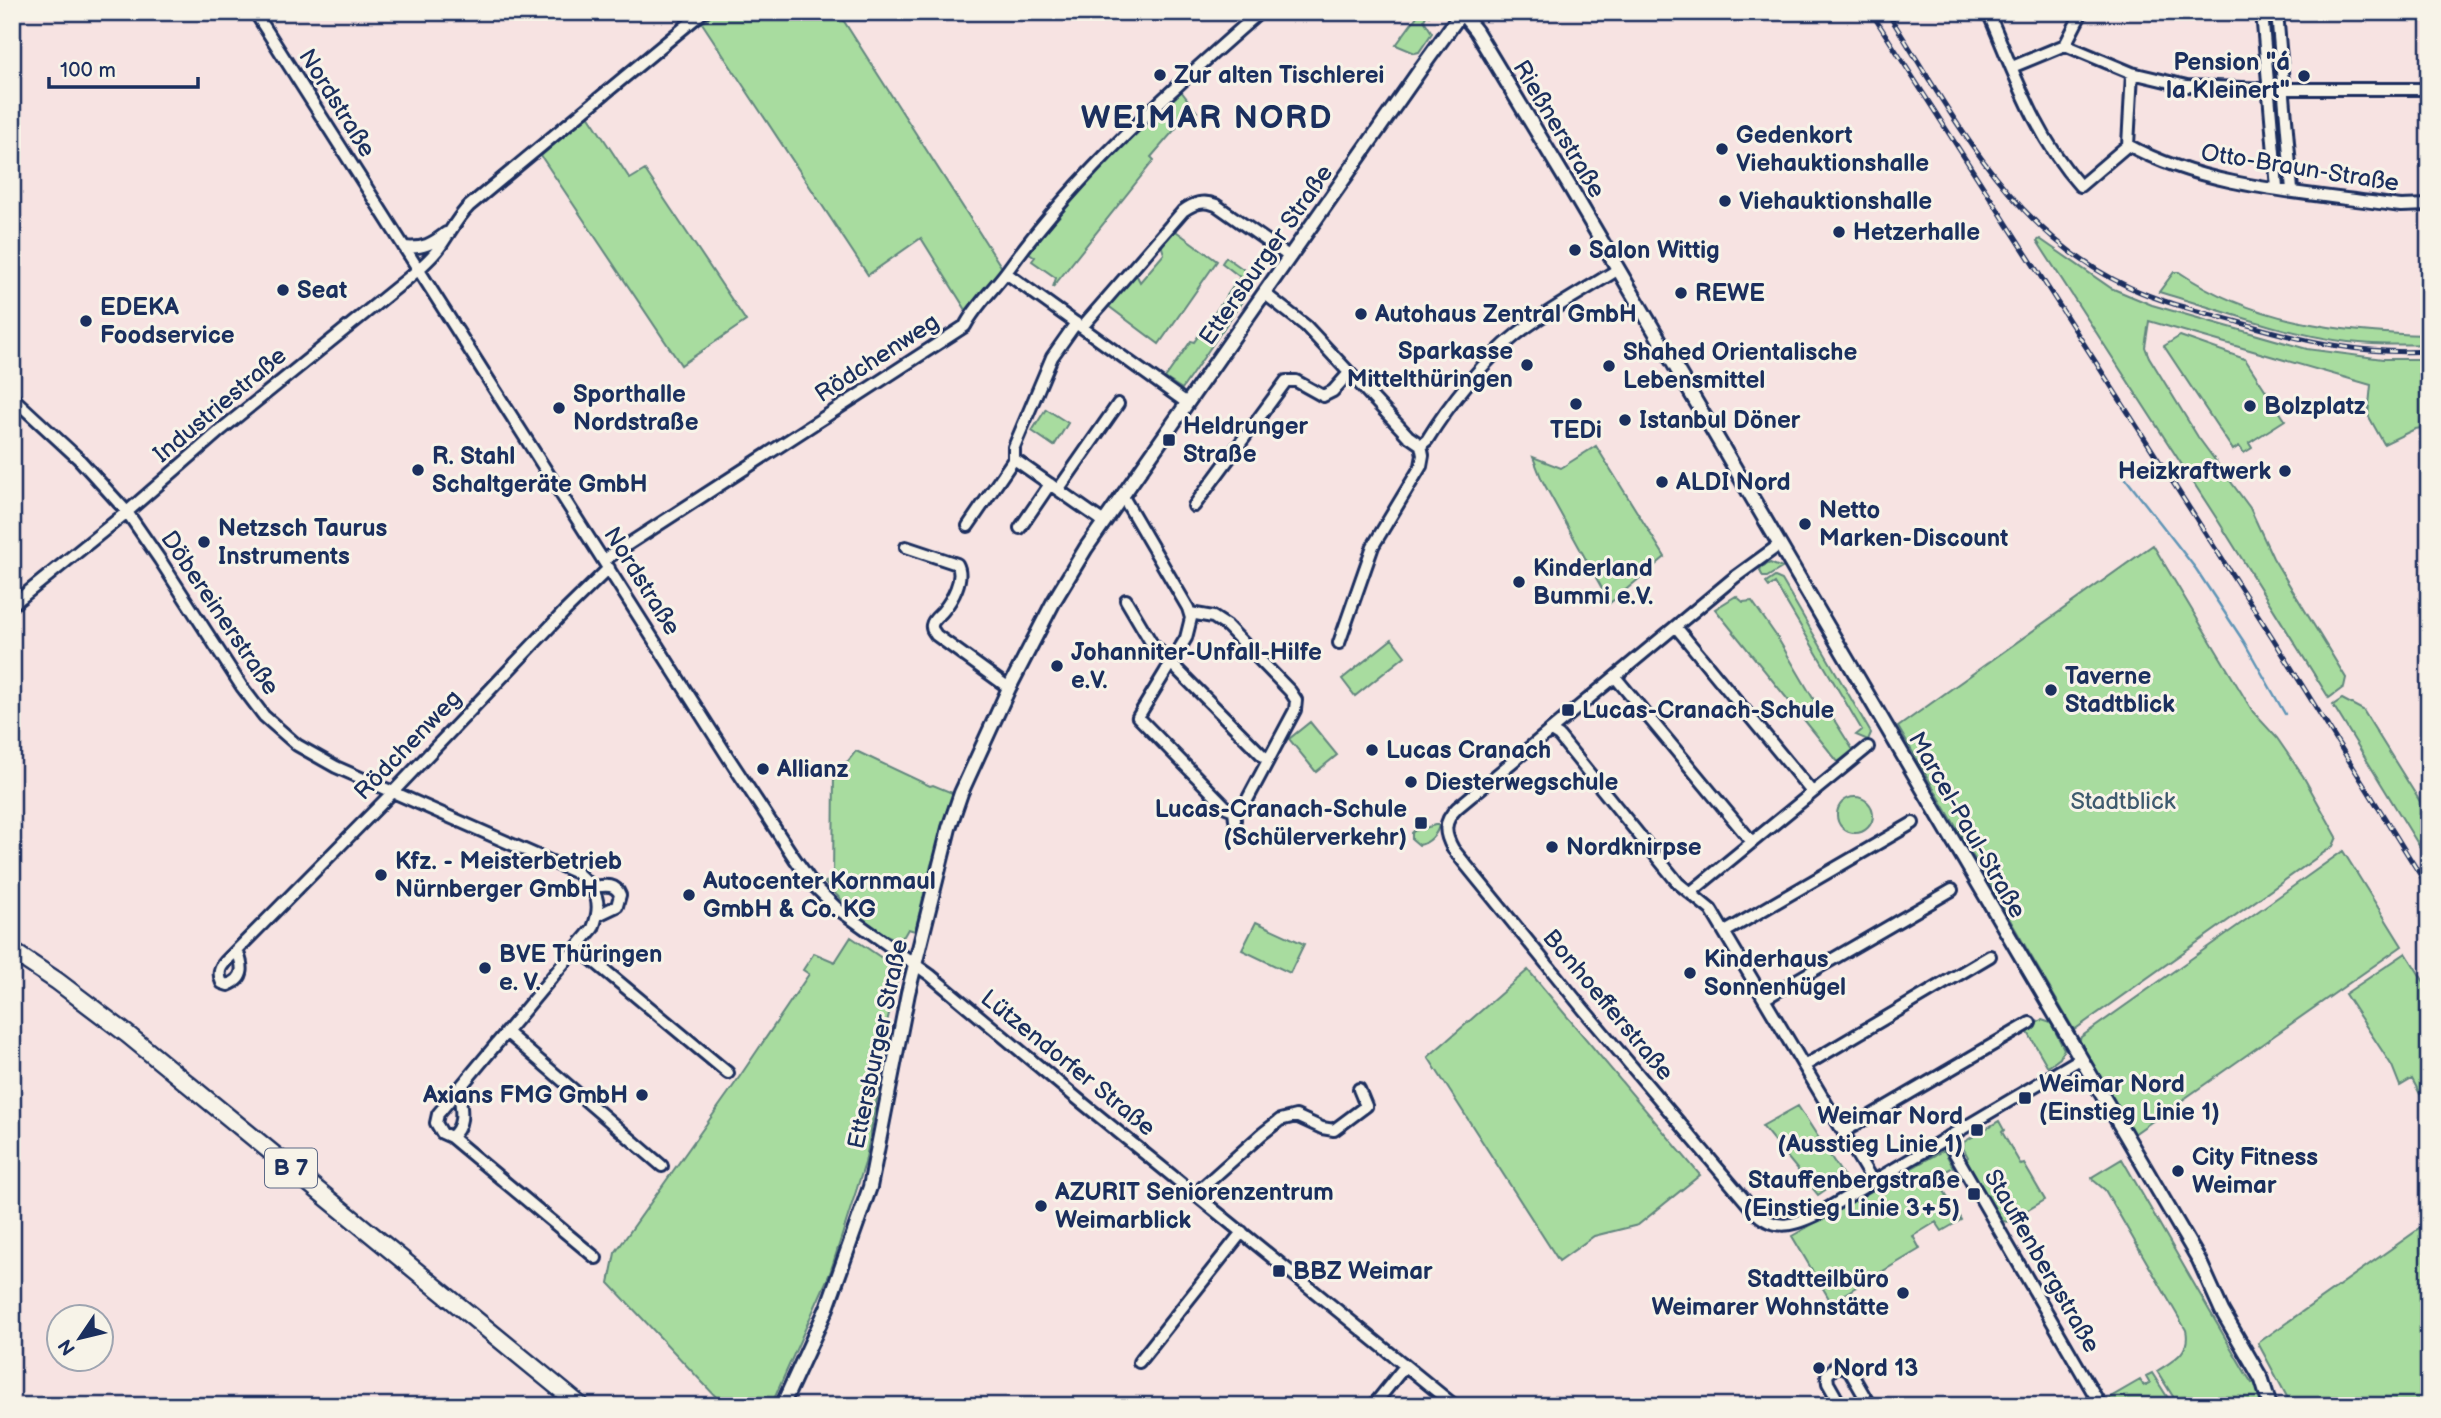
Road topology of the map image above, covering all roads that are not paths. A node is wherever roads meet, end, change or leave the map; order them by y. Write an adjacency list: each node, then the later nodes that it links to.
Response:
1 (255, 12): 20 (street, Nordstraße)
2 (703, 12): 19 (street, Industriestraße)
3 (1260, 12): 24 (street, Rödchenweg)
4 (1462, 12): 21 (street, Ettersburger Straße); 23 (street, Rießnerstraße)
5 (1988, 12): 10 (street)
6 (2082, 12): 9 (street)
7 (2262, 12): 12 (street)
8 (2277, 12): 13 (street)
9 (2065, 45): 10 (street); 11 (street)
10 (2012, 67): 15 (street)
11 (2132, 73): 12 (street); 15 (street)
12 (2270, 89): 13 (street); 16 (street)
13 (2284, 89): 14 (street); 17 (street)
14 (2429, 89)
15 (2128, 145): 16 (street, Otto-Braun-Straße)
16 (2277, 188): 17 (street, Otto-Braun-Straße)
17 (2292, 190): 18 (street, Otto-Braun-Straße)
18 (2429, 205)
19 (448, 231): 20 (street, Industriestraße); 22 (street, Industriestraße)
20 (404, 247): 22 (street, Nordstraße)
21 (1290, 257): 25 (street, Ettersburger Straße); 26 (street)
22 (419, 269): 36 (street, Industriestraße); 42 (street, Nordstraße)
23 (1617, 270): 31 (street); 40 (street, Marcel-Paul-Straße)
24 (1006, 273): 26 (street); 42 (street, Rödchenweg)
25 (1265, 293): 27 (street); 29 (street, Ettersburger Straße)
26 (1079, 325): 29 (street); 32 (street)
27 (1349, 373): 31 (street); 35 (street)
28 (12, 397): 36 (street, Döbereinerstraße)
29 (1187, 403): 34 (street, Ettersburger Straße)
30 (1118, 404): 33 (street)
31 (1421, 445): 47 (street)
32 (1014, 459): 33 (street); 38 (street)
33 (1054, 487): 37 (street); 39 (street)
34 (1122, 495): 37 (street, Ettersburger Straße); 45 (street)
35 (1194, 506)
36 (127, 512): 44 (street, Industriestraße); 54 (street, Döbereinerstraße)
37 (1104, 522): 50 (street, Ettersburger Straße)
38 (968, 526)
39 (1020, 528)
40 (1779, 545): 46 (street, Bonhoefferstraße); 71 (street, Marcel-Paul-Straße)
41 (906, 547): 50 (street)
42 (606, 564): 54 (street, Rödchenweg); 67 (street, Nordstraße)
43 (1126, 600): 48 (street)
44 (12, 605)
45 (1190, 613): 48 (street); 53 (street)
46 (1676, 627): 49 (street, Bonhoefferstraße); 55 (street)
47 (1339, 643)
48 (1171, 663): 53 (street); 53 (street)
49 (1616, 678): 51 (street, Bonhoefferstraße); 57 (street)
50 (1009, 688): 67 (street, Ettersburger Straße)
51 (1550, 731): 60 (street); 80 (street, Bonhoefferstraße)
52 (1868, 747): 55 (street)
53 (1268, 761)
54 (393, 792): 58 (street, Döbereinerstraße); 64 (street, Rödchenweg)
55 (1812, 792): 57 (street)
56 (1913, 823): 62 (street, Marcel-Paul-Straße)
57 (1752, 842): 60 (street)
58 (592, 887): 61 (street); 61 (street, Döbereinerstraße)
59 (1952, 890): 68 (street, Marcel-Paul-Straße)
60 (1690, 893): 62 (street)
61 (598, 915): 63 (street)
62 (1725, 932): 68 (street)
63 (578, 948): 70 (street); 73 (street)
64 (237, 950)
65 (12, 951): 86 (main road, B 7)
66 (1990, 956): 72 (street)
67 (915, 964): 81 (street, Lützendorfer Straße); 87 (street, Ettersburger Straße)
68 (1764, 999): 72 (street)
69 (2030, 1023): 76 (street)
70 (506, 1032): 75 (street); 79 (street)
71 (2080, 1059): 78 (street, Bonhoefferstraße); 93 (street, Marcel-Paul-Straße)
72 (1804, 1066): 76 (street)
73 (728, 1073)
74 (1359, 1089): 81 (street)
75 (459, 1090): 77 (street); 77 (street)
76 (1843, 1132): 80 (street)
77 (451, 1137): 83 (street)
78 (1946, 1138): 80 (street, Bonhoefferstraße); 92 (street, Stauffenbergstraße)
79 (662, 1166)
80 (1873, 1182)
81 (1195, 1194): 82 (street, Lützendorfer Straße)
82 (1242, 1232): 84 (street); 85 (street, Lützendorfer Straße)
83 (596, 1258)
84 (1139, 1362)
85 (1405, 1366): 88 (street); 89 (street, Lützendorfer Straße)
86 (581, 1406)
87 (782, 1406)
88 (1373, 1406)
89 (1454, 1406)
90 (1841, 1406): 91 (street)
91 (1870, 1406)
92 (2101, 1406)
93 (2270, 1406)

